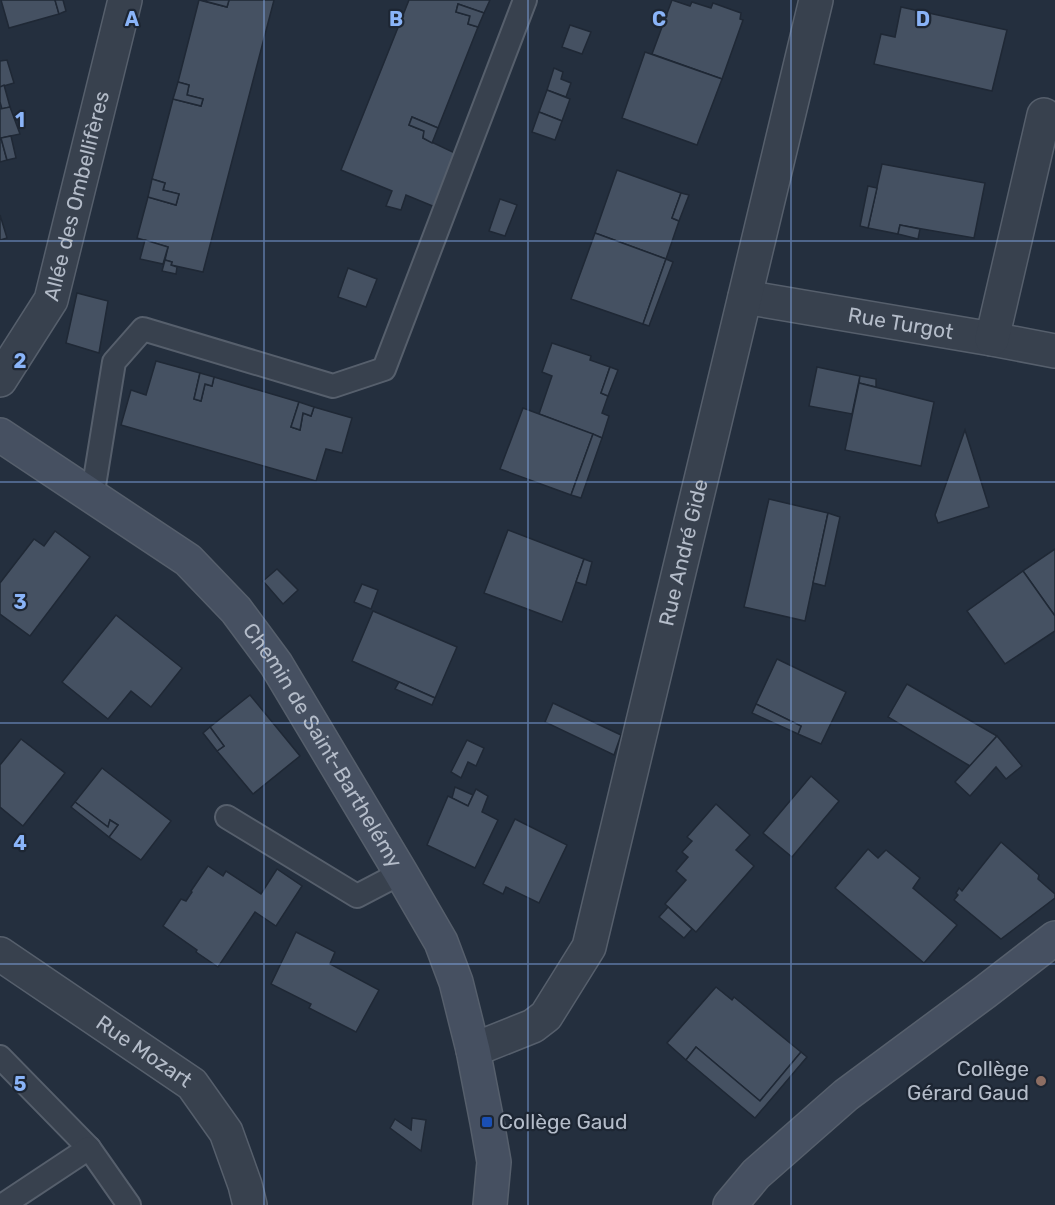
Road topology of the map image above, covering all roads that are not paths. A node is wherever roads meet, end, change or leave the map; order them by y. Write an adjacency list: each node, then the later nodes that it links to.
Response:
1 (124, 0): 8 (street, Allée des Ombellifères)
2 (525, 0): 10 (lane)
3 (816, 0): 5 (street, Rue André Gide)
4 (1044, 116): 6 (street)
5 (745, 297): 6 (street, Rue Turgot); 15 (street, Rue André Gide)
6 (992, 339): 7 (street, Rue Turgot)
7 (1055, 351)
8 (0, 380)
9 (0, 435): 10 (street, Chemin de Saint-Barthelémy)
10 (92, 498): 12 (street, Chemin de Saint-Barthelémy)
11 (227, 817): 12 (lane)
12 (401, 873): 15 (street, Chemin de Saint-Barthelémy)
13 (1055, 938): 24 (street)
14 (0, 954): 19 (street, Rue Mozart)
15 (473, 1050): 18 (street, Chemin de Saint-Barthelémy)
16 (0, 1057): 17 (lane)
17 (89, 1148): 20 (lane); 21 (lane)
18 (494, 1162): 22 (street, Chemin de Saint-Barthelémy); 23 (street, Chemin de Saint-Barthelémy)
19 (247, 1195)
20 (3, 1205)
21 (129, 1205)
22 (490, 1205)
23 (516, 1205)
24 (730, 1205)

